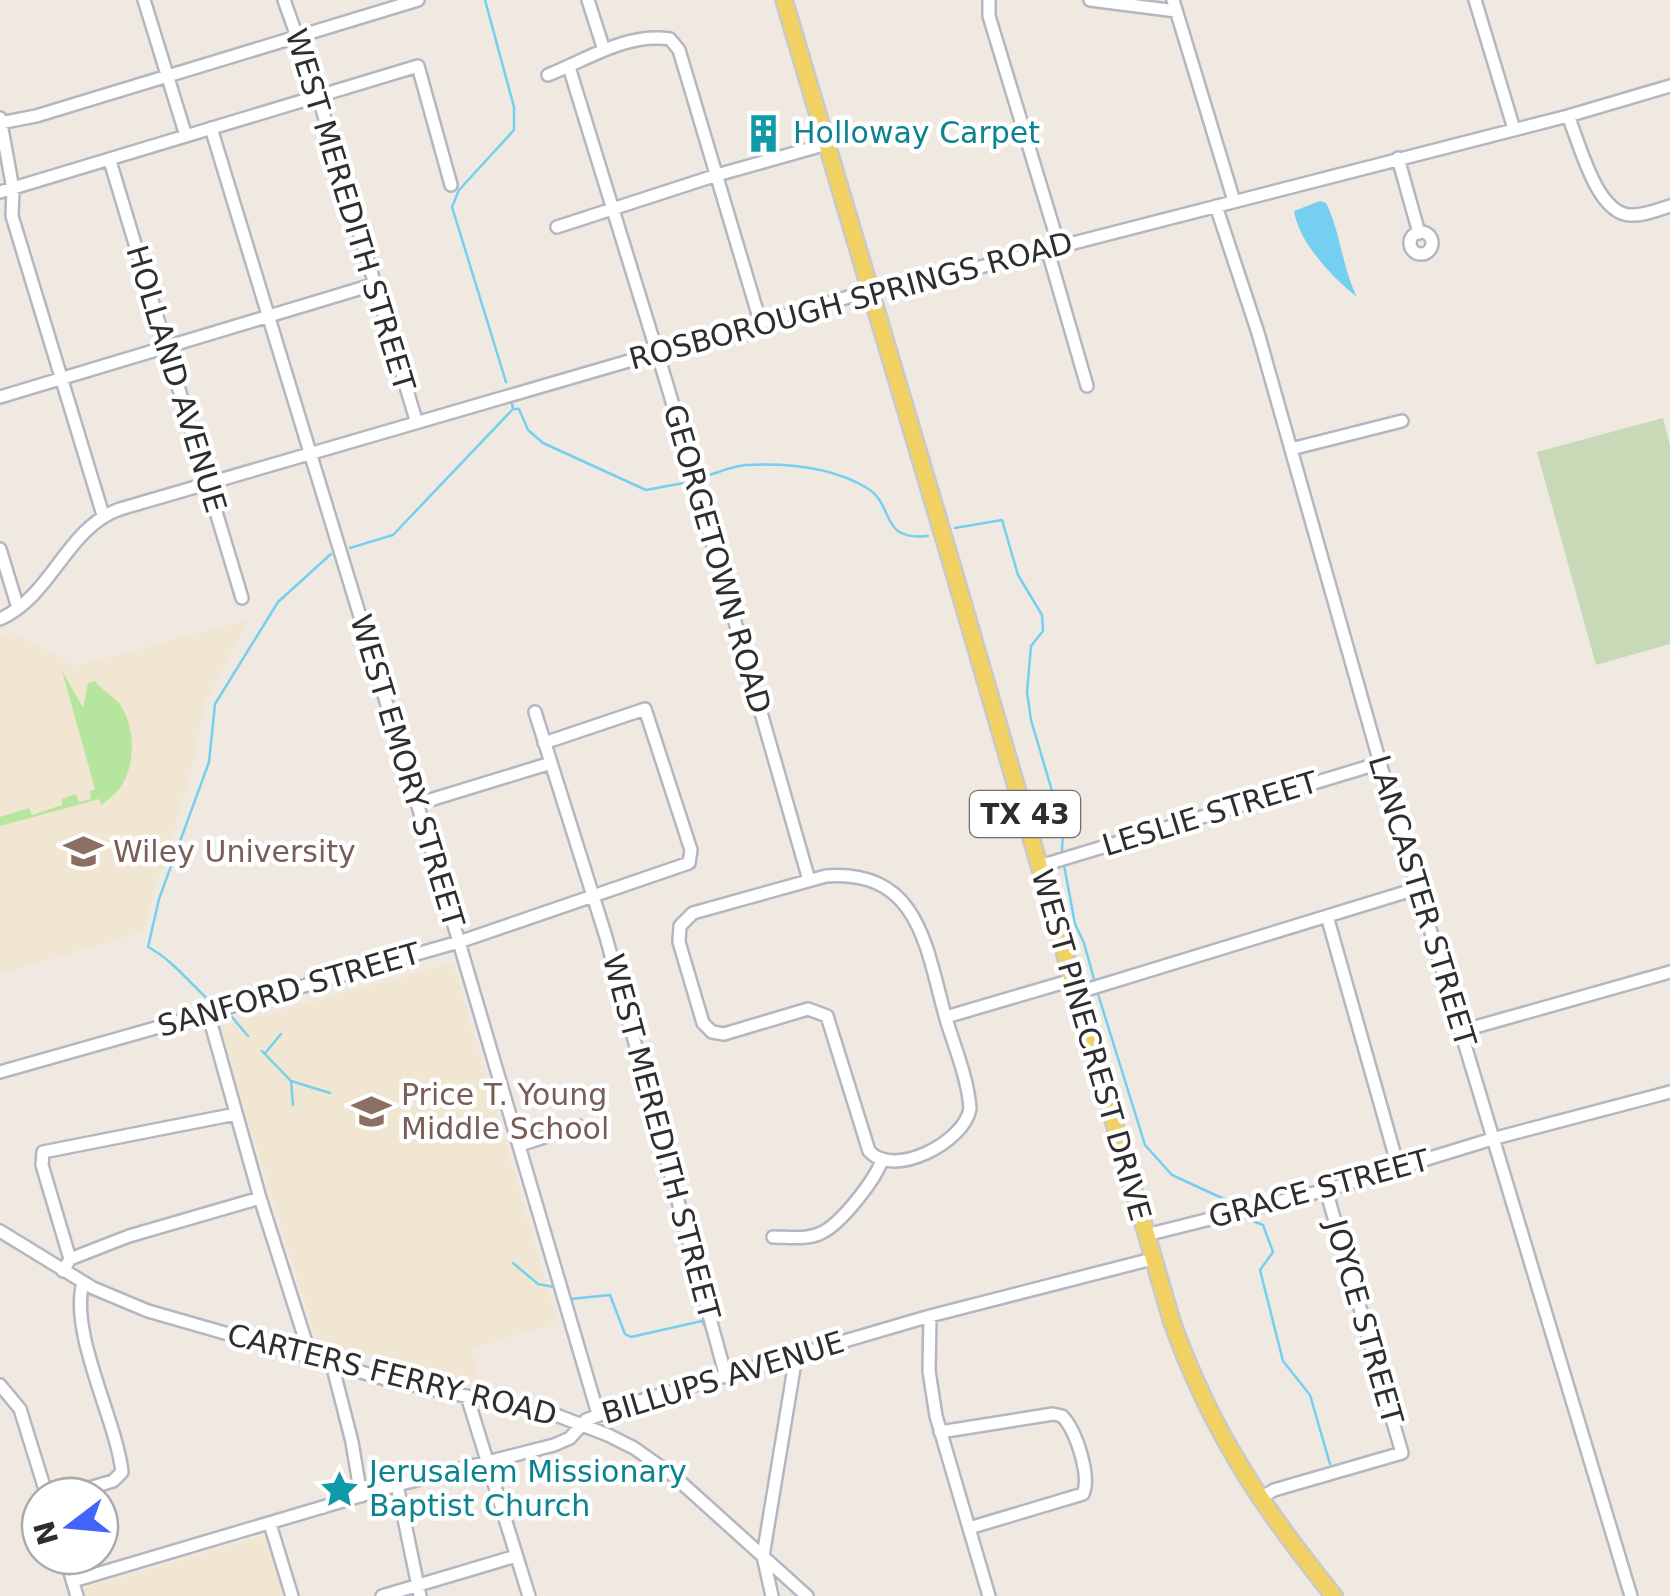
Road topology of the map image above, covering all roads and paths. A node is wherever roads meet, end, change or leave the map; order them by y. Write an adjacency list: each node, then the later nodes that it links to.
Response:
1 (144, 0): 14 (street)
2 (284, 0): 10 (street, WEST MEREDITH STREET)
3 (418, 0): 10 (street)
4 (588, 0): 11 (street)
5 (784, 0): 22 (main road, WEST PINECREST DRIVE / TX 43)
6 (990, 0): 34 (street)
7 (1090, 0): 9 (street)
8 (1475, 0): 20 (street)
9 (1175, 6): 28 (street)
10 (296, 37): 14 (street); 16 (street, WEST MEREDITH STREET)
11 (604, 50): 12 (street); 25 (street)
12 (570, 67): 13 (street); 31 (street, GEORGETOWN ROAD)
13 (548, 75)
14 (169, 76): 18 (street); 21 (street)
15 (1670, 86): 17 (street, ROSBOROUGH SPRINGS ROAD)
16 (318, 96): 19 (street); 26 (street); 35 (street, WEST MEREDITH STREET)
17 (1568, 116): 20 (street, ROSBOROUGH SPRINGS ROAD); 30 (street)
18 (0, 121): 27 (street)
19 (211, 128): 21 (street); 37 (street, WEST EMORY STREET)
20 (1514, 128): 23 (street, ROSBOROUGH SPRINGS ROAD)
21 (186, 136): 24 (street)
22 (827, 144): 25 (street); 36 (main road, WEST PINECREST DRIVE / TX 43)
23 (1398, 158): 28 (street, ROSBOROUGH SPRINGS ROAD); 33 (street)
24 (110, 161): 27 (street); 39 (street, HOLLAND AVENUE)
25 (717, 175): 31 (street); 38 (street)
26 (451, 186)
27 (6, 191): 41 (street)
28 (1234, 201): 29 (street, ROSBOROUGH SPRINGS ROAD)
29 (1216, 206): 34 (street, ROSBOROUGH SPRINGS ROAD); 46 (street, LANCASTER STREET)
30 (1670, 206)
31 (614, 210): 32 (street); 40 (street, GEORGETOWN ROAD)
32 (557, 226)
33 (1419, 233)
34 (1053, 247): 36 (street, ROSBOROUGH SPRINGS ROAD); 42 (street)
35 (372, 284): 37 (street); 44 (street, WEST MEREDITH STREET)
36 (871, 290): 38 (street, ROSBOROUGH SPRINGS ROAD); 59 (main road, WEST PINECREST DRIVE / TX 43)
37 (270, 318): 39 (street); 47 (street, WEST EMORY STREET)
38 (760, 321): 40 (street, ROSBOROUGH SPRINGS ROAD)
39 (165, 348): 41 (street); 48 (street, HOLLAND AVENUE)
40 (657, 350): 44 (street, ROSBOROUGH SPRINGS ROAD); 60 (street, GEORGETOWN ROAD)
41 (62, 380): 43 (street); 49 (street)
42 (1087, 386)
43 (0, 397)
44 (416, 420): 47 (street, ROSBOROUGH SPRINGS ROAD)
45 (1402, 422): 46 (street)
46 (1292, 449): 57 (street, LANCASTER STREET)
47 (310, 451): 48 (street, ROSBOROUGH SPRINGS ROAD); 58 (street, WEST EMORY STREET)
48 (206, 482): 49 (street, ROSBOROUGH SPRINGS ROAD); 51 (street, HOLLAND AVENUE)
49 (103, 516): 52 (street, ROSBOROUGH SPRINGS ROAD)
50 (0, 550): 52 (street)
51 (242, 598)
52 (18, 608): 53 (street, ROSBOROUGH SPRINGS ROAD)
53 (0, 619)
54 (535, 712): 55 (street, WEST MEREDITH STREET)
55 (544, 743): 56 (street, WEST MEREDITH STREET); 62 (street, SANFORD STREET)
56 (551, 763): 58 (street); 62 (street, WEST MEREDITH STREET)
57 (1380, 763): 59 (street, LESLIE STREET); 61 (street, LANCASTER STREET)
58 (417, 804): 64 (street, WEST EMORY STREET)
59 (1040, 866): 66 (main road, WEST PINECREST DRIVE / TX 43)
60 (809, 880): 68 (street); 76 (street)
61 (1420, 888): 63 (street); 69 (street, LANCASTER STREET)
62 (593, 898): 64 (street, SANFORD STREET); 90 (street, WEST MEREDITH STREET)
63 (1328, 916): 66 (street); 77 (street)
64 (458, 942): 67 (street, SANFORD STREET); 75 (street, WEST EMORY STREET)
65 (1670, 972): 69 (street)
66 (1074, 987): 68 (street); 81 (main road, WEST PINECREST DRIVE / TX 43)
67 (208, 1013): 70 (street, SANFORD STREET); 72 (street)
68 (946, 1016): 76 (street)
69 (1461, 1030): 74 (street, LANCASTER STREET)
70 (0, 1072)
71 (1670, 1092): 74 (street, GRACE STREET)
72 (236, 1114): 79 (street); 84 (street)
73 (578, 1126): 75 (street)
74 (1492, 1139): 77 (street, GRACE STREET); 117 (street, LANCASTER STREET)
75 (520, 1144): 93 (street, WEST EMORY STREET)
76 (882, 1160): 82 (street)
77 (1399, 1170): 78 (street, GRACE STREET)
78 (1326, 1190): 81 (street, GRACE STREET); 101 (street, JOYCE STREET)
79 (260, 1198): 84 (street); 88 (street)
80 (0, 1231): 84 (street, CARTERS FERRY ROAD)
81 (1146, 1235): 83 (main road, WEST PINECREST DRIVE / TX 43)
82 (774, 1237)
83 (1152, 1259): 86 (street, BILLUPS AVENUE); 101 (main road, WEST PINECREST DRIVE / TX 43)
84 (66, 1265): 85 (street, CARTERS FERRY ROAD)
85 (83, 1283): 88 (street, CARTERS FERRY ROAD); 98 (street)
86 (930, 1316): 87 (street, BILLUPS AVENUE); 95 (street)
87 (796, 1356): 90 (street, BILLUPS AVENUE); 105 (street)
88 (311, 1358): 89 (street, CARTERS FERRY ROAD)
89 (332, 1364): 92 (street, CARTERS FERRY ROAD); 100 (street)
90 (726, 1377): 93 (street, BILLUPS AVENUE)
91 (2, 1385): 97 (street)
92 (467, 1396): 94 (street, CARTERS FERRY ROAD); 96 (street)
93 (598, 1414): 94 (street, BILLUPS AVENUE)
94 (582, 1424): 96 (street, BILLUPS AVENUE); 105 (street, CARTERS FERRY ROAD)
95 (940, 1432): 103 (street); 103 (street)
96 (488, 1463): 99 (street, BILLUPS AVENUE); 104 (street)
97 (41, 1476)
98 (120, 1476)
99 (397, 1485): 100 (street, BILLUPS AVENUE); 108 (street)
100 (361, 1496): 102 (street, BILLUPS AVENUE)
101 (1259, 1500): 116 (main road, WEST PINECREST DRIVE / TX 43)
102 (270, 1524): 107 (street, BILLUPS AVENUE); 110 (street)
103 (969, 1528): 115 (street)
104 (516, 1556): 108 (street); 112 (street)
105 (763, 1556): 113 (street); 114 (street, CARTERS FERRY ROAD)
106 (71, 1576): 107 (street)
107 (73, 1581): 109 (street)
108 (419, 1591): 111 (street)
109 (77, 1596)
110 (292, 1596)
111 (382, 1596)
112 (529, 1596)
113 (772, 1596)
114 (807, 1596)
115 (988, 1596)
116 (1334, 1596)
117 (1631, 1596)

